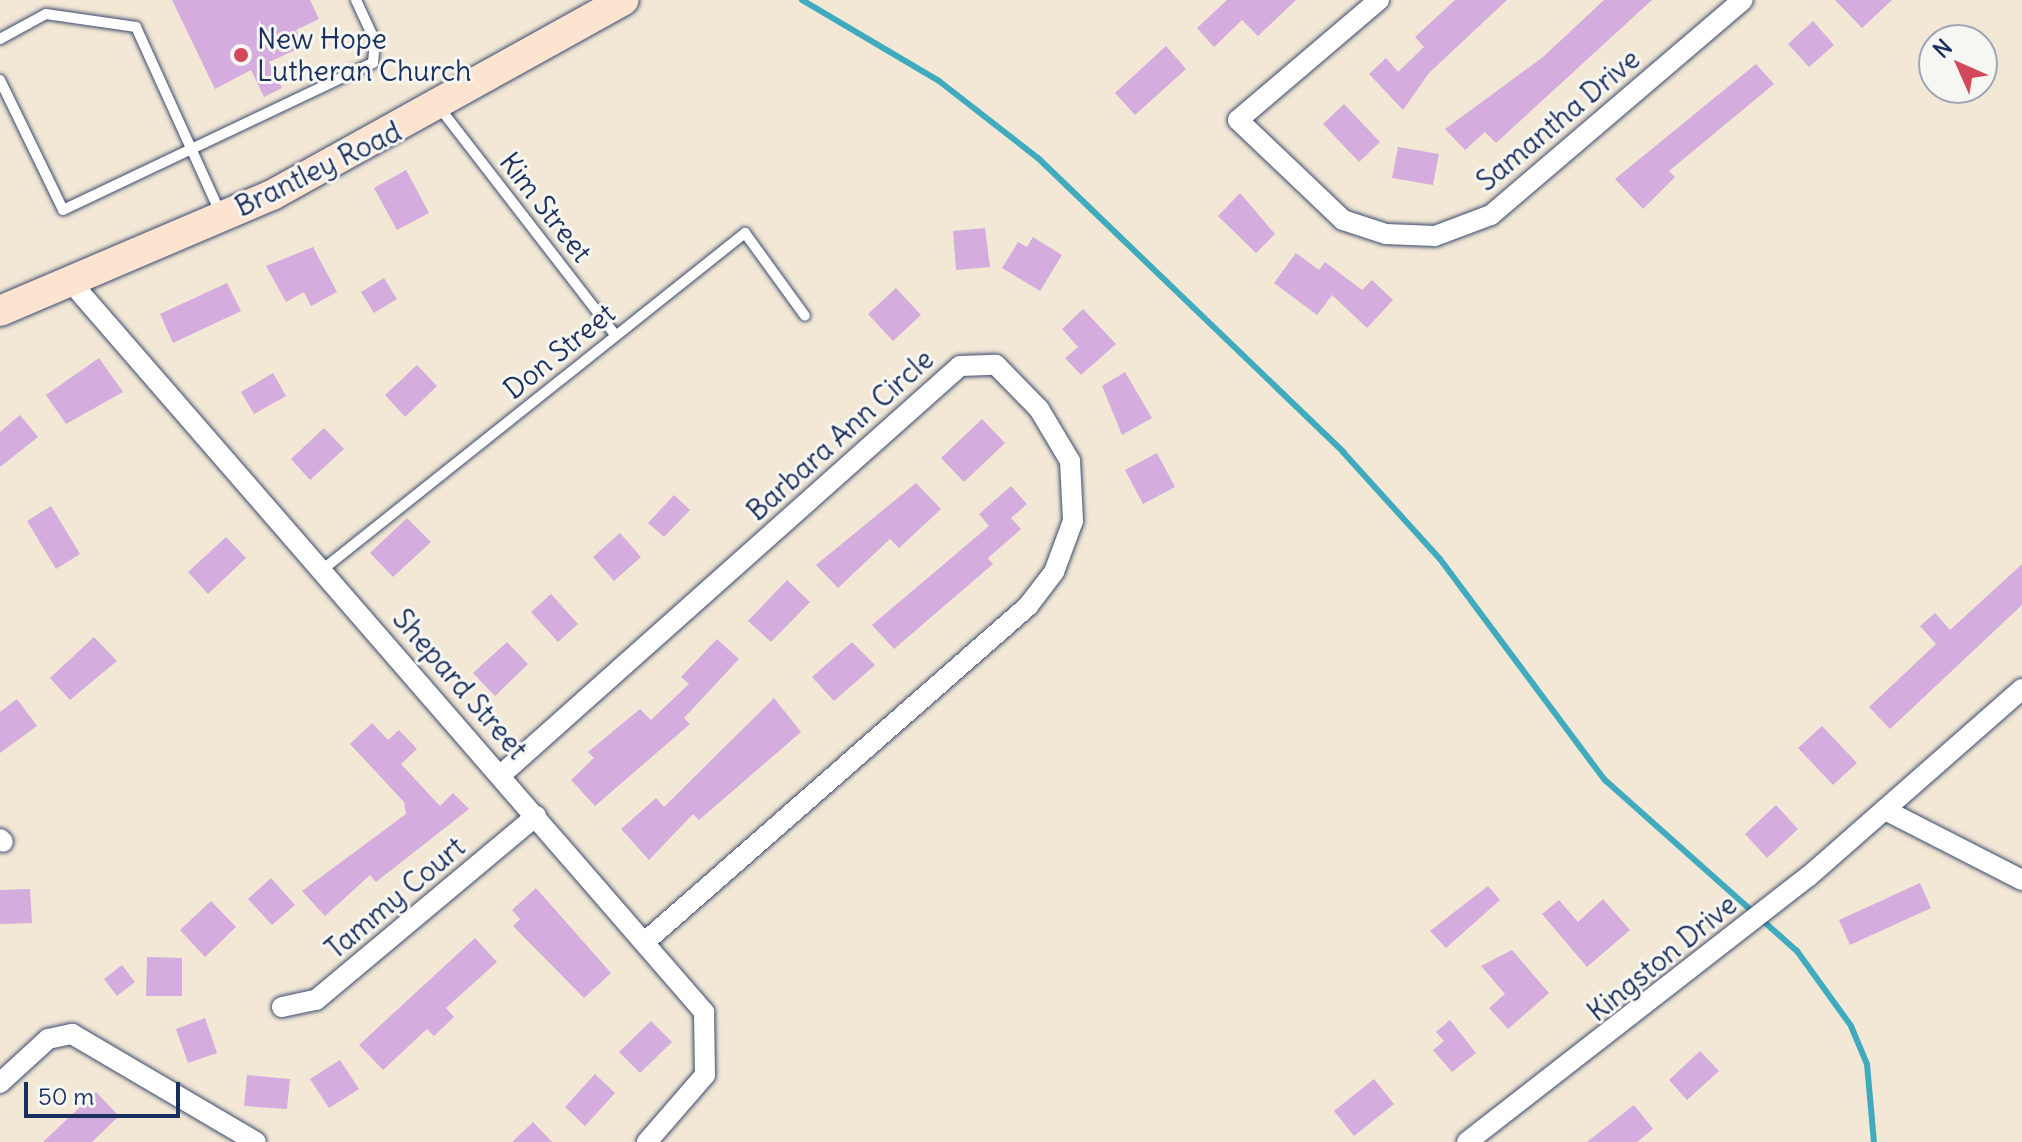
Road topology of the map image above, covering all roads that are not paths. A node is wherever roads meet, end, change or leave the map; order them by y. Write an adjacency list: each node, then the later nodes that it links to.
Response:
1 (356, 0): 8 (lane)
2 (624, 0): 7 (street, Brantley Road)
3 (1379, 0): 4 (street, Samantha Drive)
4 (1743, 0)
5 (0, 39): 8 (lane)
6 (0, 80): 8 (lane)
7 (439, 107): 9 (street, Brantley Road); 13 (lane, Kim Street)
8 (191, 149): 9 (lane)
9 (222, 216): 10 (street, Brantley Road)
10 (70, 281): 11 (street, Brantley Road); 14 (street, Shepard Street)
11 (0, 311)
12 (805, 316): 13 (lane, Don Street)
13 (616, 336): 14 (lane, Don Street)
14 (322, 570): 16 (street, Shepard Street)
15 (2022, 689): 17 (street, Kingston Drive)
16 (502, 774): 18 (street, Shepard Street); 20 (street, Barbara Ann Circle)
17 (1885, 810): 19 (street); 25 (street, Kingston Drive)
18 (536, 816): 20 (street, Shepard Street); 21 (street, Tammy Court)
19 (2022, 880)
20 (646, 941): 24 (street, Shepard Street)
21 (282, 1007)
22 (0, 1083): 23 (street)
23 (256, 1142)
24 (647, 1142)
25 (1467, 1142)

